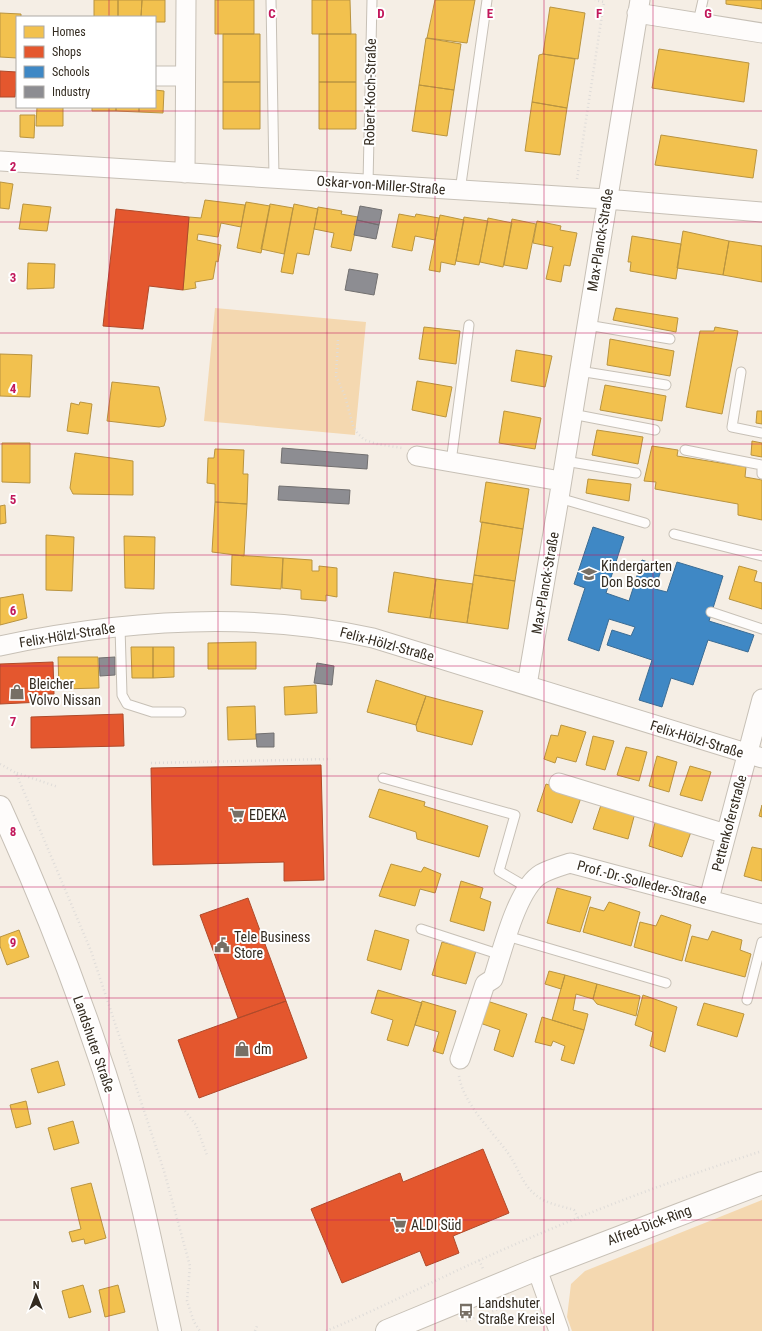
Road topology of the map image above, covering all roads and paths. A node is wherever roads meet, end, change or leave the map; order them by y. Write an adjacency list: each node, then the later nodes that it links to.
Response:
1 (186, 0): 11 (street)
2 (271, 0): 14 (lane)
3 (372, 0): 15 (lane, Robert-Koch-Straße)
4 (487, 0): 16 (lane)
5 (595, 0): 17 (path)
6 (703, 0): 8 (lane)
7 (638, 6): 8 (street); 18 (street, Max-Planck-Straße)
8 (698, 22): 9 (street)
9 (762, 33)
10 (156, 76): 11 (street)
11 (185, 76): 13 (street)
12 (0, 161): 13 (street, Oskar-von-Miller-Straße)
13 (185, 173): 14 (street, Oskar-von-Miller-Straße)
14 (274, 177): 15 (street, Oskar-von-Miller-Straße)
15 (368, 183): 16 (street, Oskar-von-Miller-Straße)
16 (460, 191): 17 (street, Oskar-von-Miller-Straße)
17 (575, 198): 18 (street, Oskar-von-Miller-Straße)
18 (606, 199): 19 (street, Oskar-von-Miller-Straße); 21 (street, Max-Planck-Straße)
19 (762, 212)
20 (469, 325): 33 (lane)
21 (587, 325): 22 (lane); 24 (street, Max-Planck-Straße)
22 (670, 339)
23 (338, 340): 31 (path)
24 (579, 371): 26 (lane); 27 (street, Max-Planck-Straße)
25 (741, 372): 29 (lane)
26 (666, 386)
27 (572, 414): 28 (lane); 32 (street, Max-Planck-Straße)
28 (655, 430)
29 (762, 433)
30 (685, 450): 34 (lane)
31 (416, 456): 33 (street)
32 (564, 461): 36 (lane); 38 (street, Max-Planck-Straße)
33 (451, 462): 38 (street)
34 (762, 465)
35 (762, 468): 37 (lane)
36 (636, 473)
37 (762, 474)
38 (560, 490): 39 (lane); 46 (street, Max-Planck-Straße)
39 (645, 523)
40 (674, 534): 41 (lane)
41 (762, 556)
42 (711, 612): 44 (lane)
43 (120, 627): 45 (street, Felix-Hölzl-Straße); 46 (street, Felix-Hölzl-Straße); 48 (lane)
44 (762, 629)
45 (0, 646)
46 (527, 686): 49 (street, Felix-Hölzl-Straße)
47 (762, 700): 49 (street, Pettenkoferstraße)
48 (181, 712)
49 (755, 756): 57 (street, Pettenkoferstraße)
50 (331, 759): 51 (path)
51 (151, 763)
52 (16, 773): 55 (path)
53 (383, 778): 58 (lane)
54 (559, 783): 57 (street)
55 (58, 786)
56 (0, 807): 74 (main road, Landshuter Straße)
57 (726, 834): 59 (street, Pettenkoferstraße)
58 (528, 888): 59 (street, Prof.-Dr.-Solleder-Straße); 62 (street, Prof.-Dr.-Solleder-Straße)
59 (709, 899): 60 (street, Prof.-Dr.-Solleder-Straße)
60 (762, 914)
61 (421, 929): 64 (lane)
62 (507, 936): 64 (street, Prof.-Dr.-Solleder-Straße); 65 (lane)
63 (762, 942): 66 (lane)
64 (501, 955): 67 (street, Prof.-Dr.-Solleder-Straße)
65 (666, 983)
66 (747, 1000)
67 (460, 1059): 72 (path)
68 (185, 1111): 70 (path)
69 (762, 1151): 72 (path)
70 (207, 1155)
71 (762, 1183): 73 (main road, Alfred-Dick-Ring)
72 (578, 1218): 81 (path)
73 (538, 1269): 75 (street); 82 (main road, Alfred-Dick-Ring)
74 (161, 1290): 78 (main road, Landshuter Straße); 79 (main road, Landshuter Straße)
75 (546, 1292): 76 (path); 83 (street)
76 (463, 1323)
77 (257, 1326): 80 (path)
78 (170, 1331)
79 (183, 1331)
80 (256, 1331)
81 (326, 1331)
82 (387, 1331)
83 (559, 1331)

